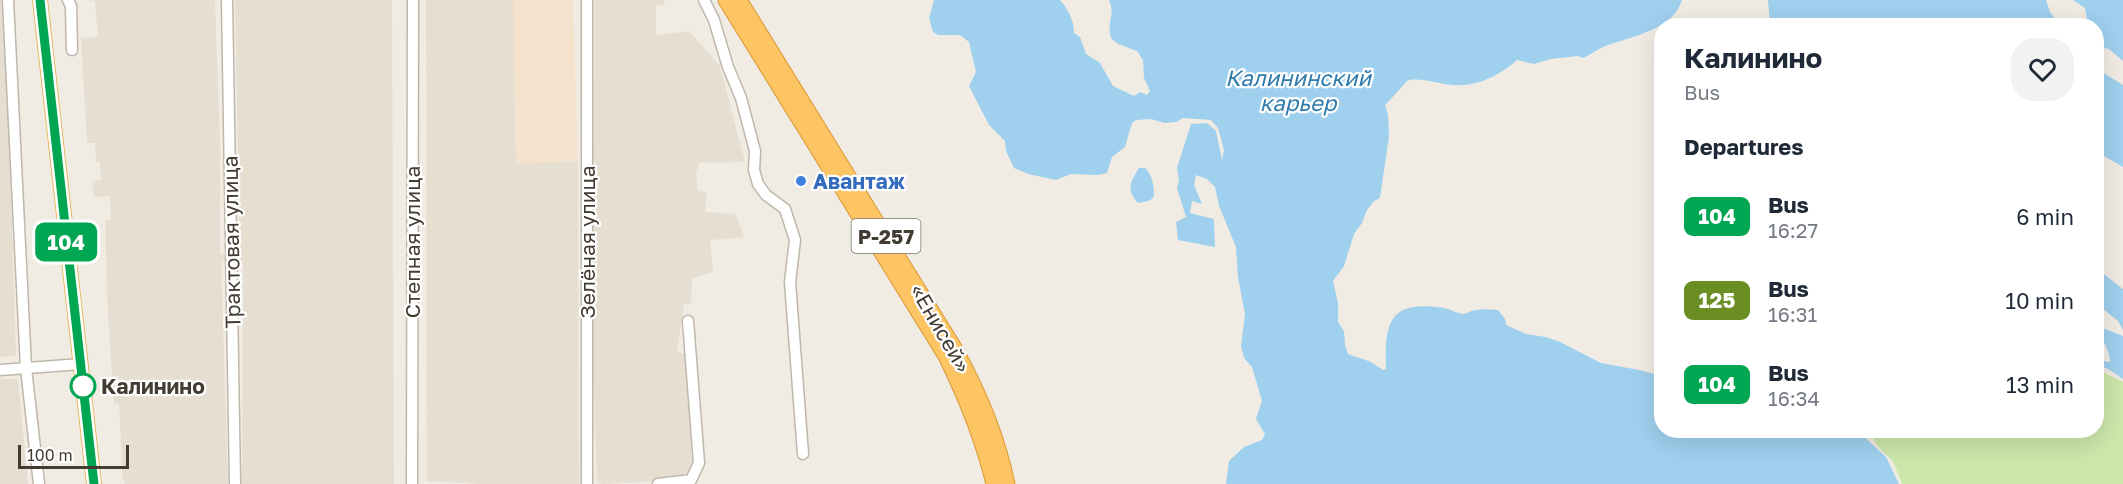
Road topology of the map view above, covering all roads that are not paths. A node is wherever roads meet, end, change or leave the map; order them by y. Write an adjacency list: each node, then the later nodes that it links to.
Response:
1 (8, 0): 13 (street)
2 (40, 0): 12 (main road)
3 (68, 0): 10 (street)
4 (227, 0): 18 (street, Трактовая улица)
5 (413, 0): 19 (street, Степная улица)
6 (587, 0): 20 (street, Зелёная улица)
7 (704, 0): 15 (street)
8 (726, 0): 22 (highway, «Енисей» / Р-257)
9 (739, 0): 23 (highway, «Енисей» / Р-257)
10 (72, 50)
11 (688, 321): 21 (street)
12 (81, 364): 13 (street); 17 (main road)
13 (26, 368): 14 (street); 16 (street)
14 (0, 370)
15 (803, 454)
16 (39, 484)
17 (94, 484)
18 (235, 484)
19 (412, 484)
20 (588, 484)
21 (658, 484)
22 (994, 484)
23 (1007, 484)

